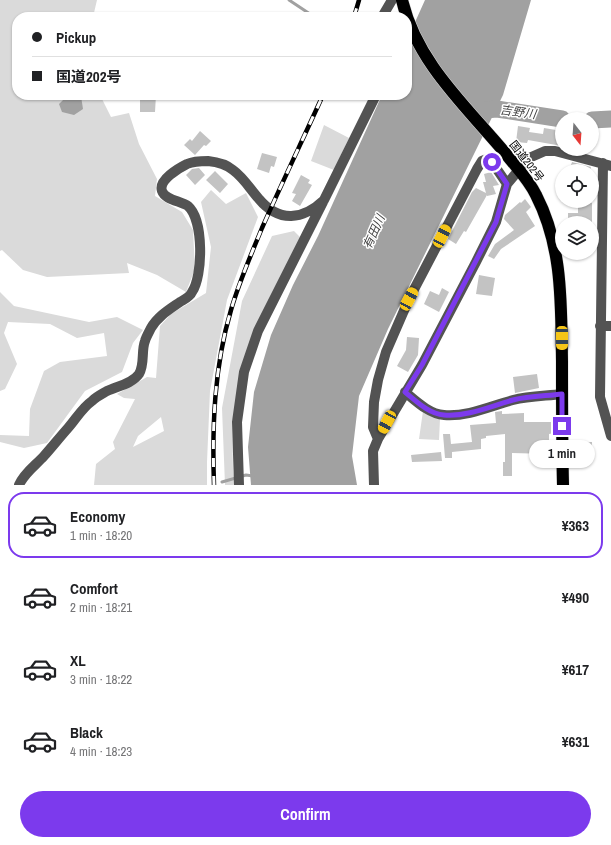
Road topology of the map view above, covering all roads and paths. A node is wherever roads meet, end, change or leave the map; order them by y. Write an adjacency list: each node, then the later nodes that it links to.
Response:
1 (392, 0): 3 (street)
2 (402, 0): 4 (highway, 国道202号)
3 (385, 12)
4 (406, 12)
5 (412, 27): 8 (highway, 国道202号)
6 (374, 100): 10 (street)
7 (607, 164): 8 (street); 11 (street)
8 (518, 169): 9 (street); 14 (highway, 国道202号)
9 (507, 184): 13 (street); 16 (street)
10 (324, 200): 17 (street); 18 (street)
11 (600, 326): 12 (street); 15 (street)
12 (611, 326)
13 (405, 392): 14 (street); 16 (street)
14 (562, 394): 20 (highway, 国道202号)
15 (611, 436)
16 (378, 439): 19 (street)
17 (19, 485)
18 (240, 485)
19 (374, 485)
20 (563, 485)

